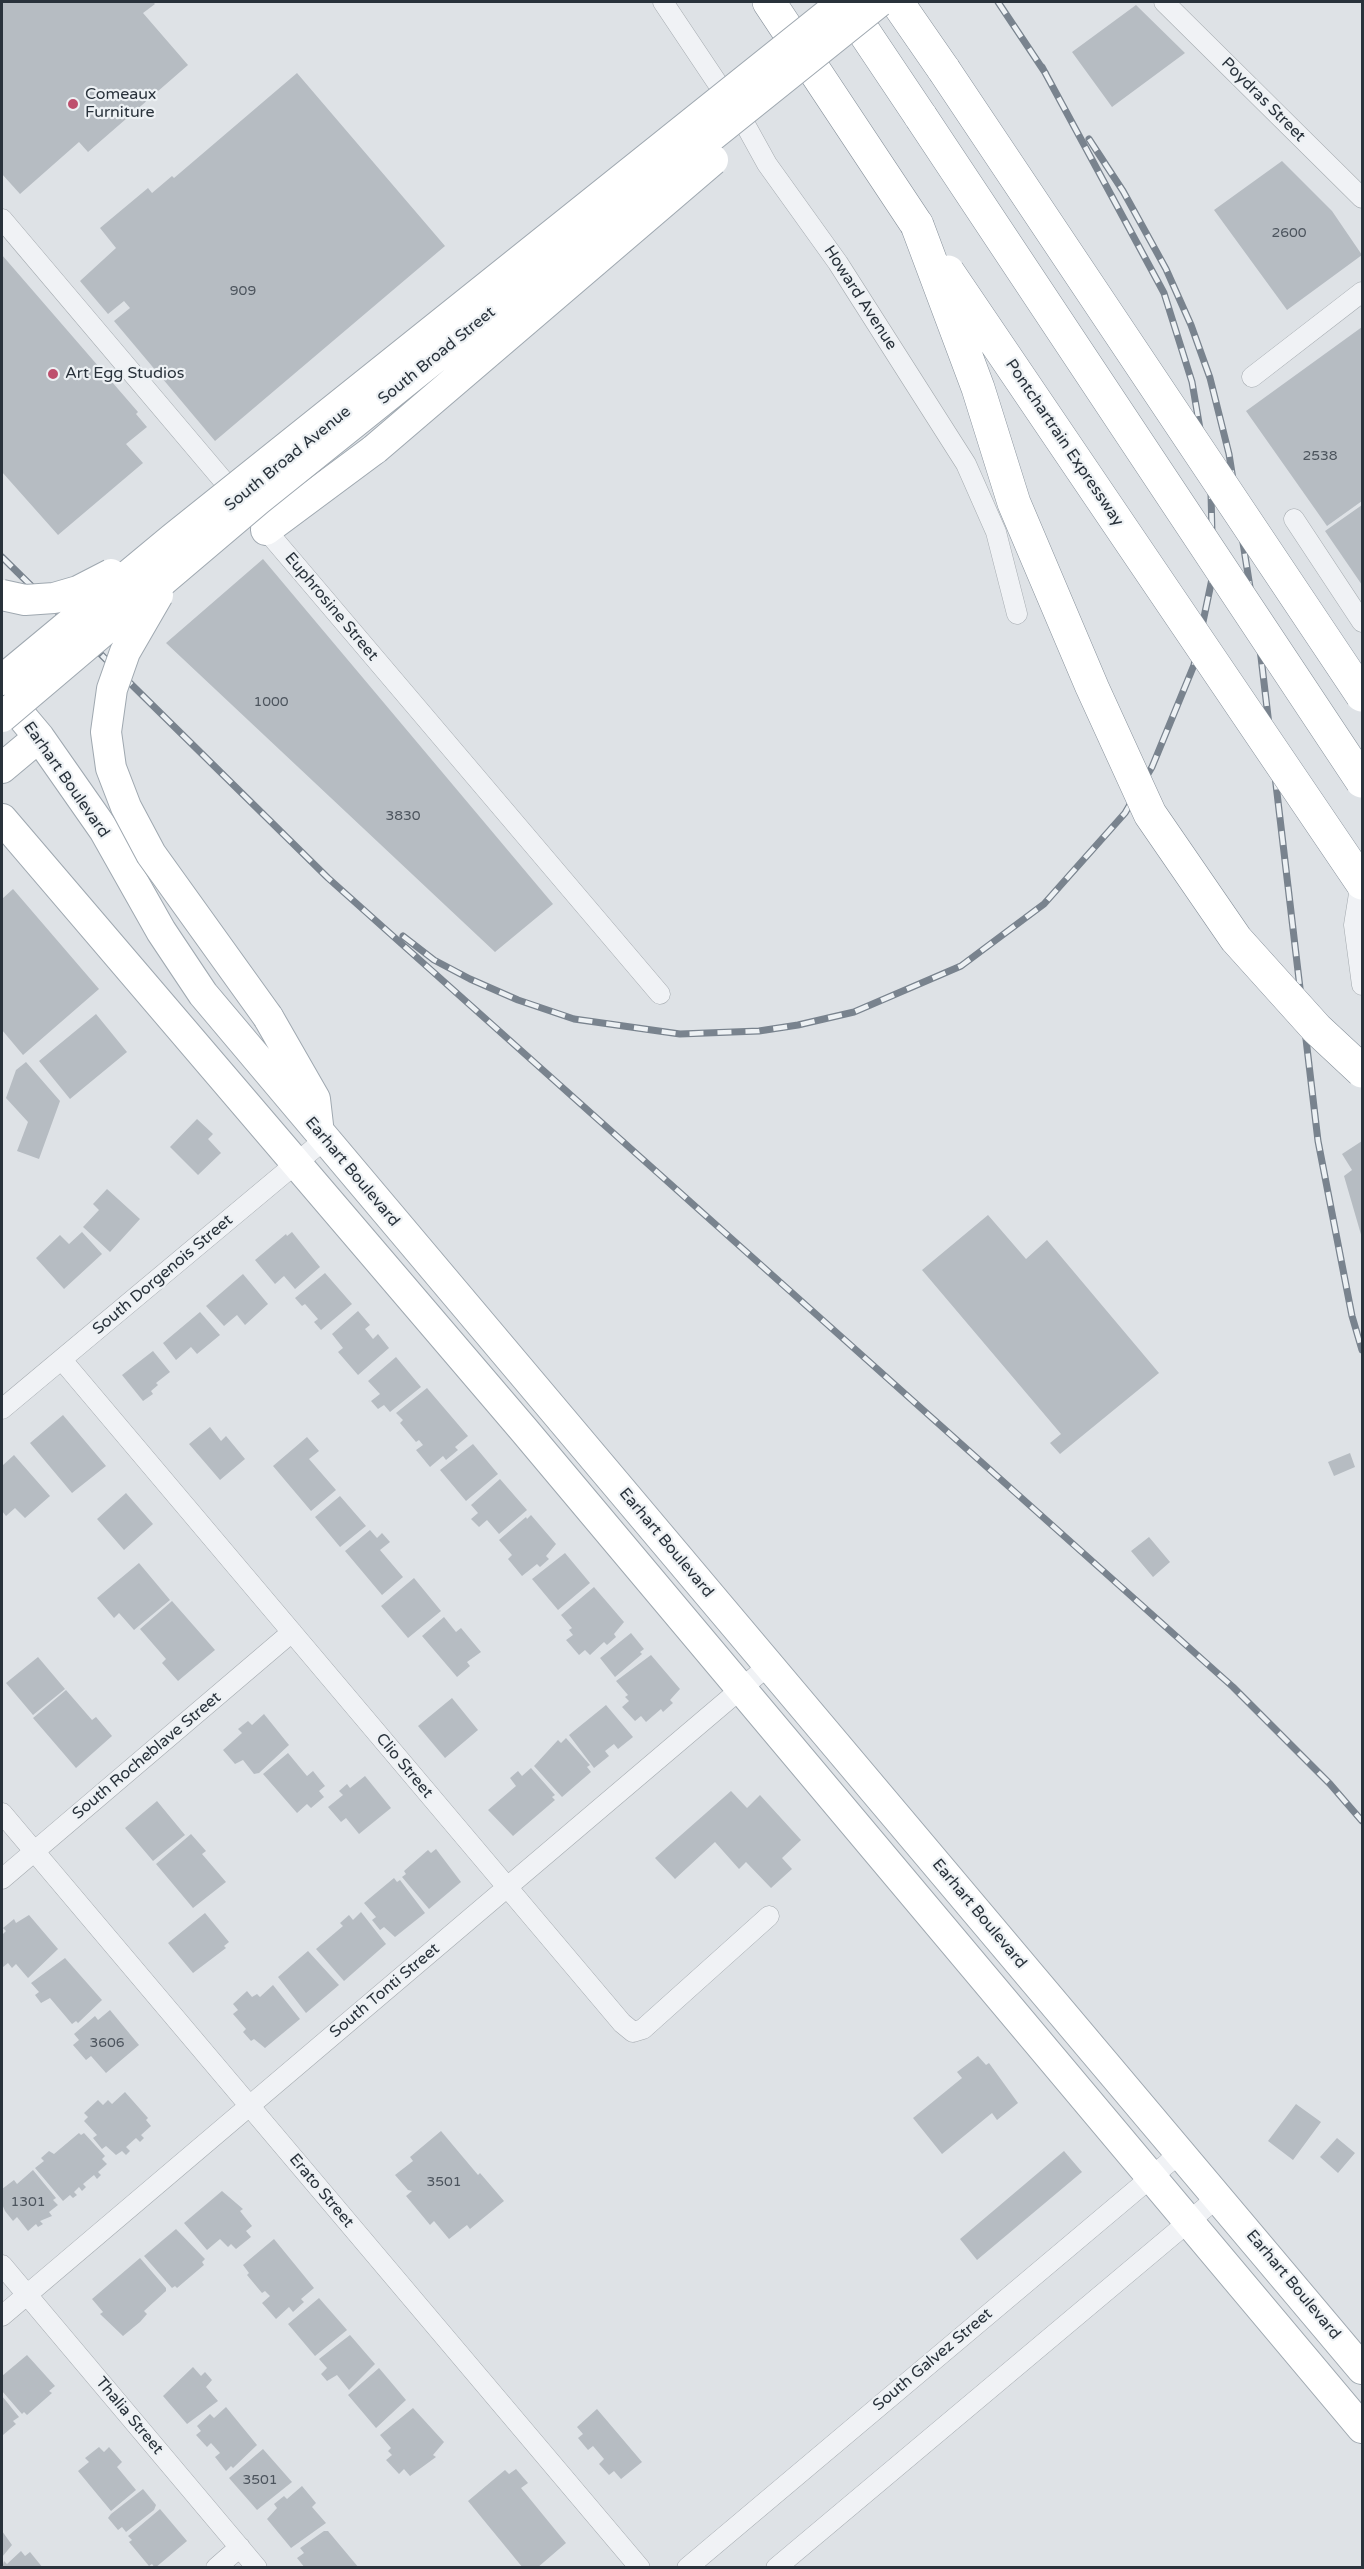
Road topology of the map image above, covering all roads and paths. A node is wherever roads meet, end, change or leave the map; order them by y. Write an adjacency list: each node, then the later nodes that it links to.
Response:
1 (663, 2): 7 (street, Howard Avenue)
2 (769, 2): 10 (highway, Pontchartrain Expressway)
3 (879, 2): 6 (main road, South Broad Street, bridge)
4 (897, 2): 24 (highway, bridge)
5 (1164, 2): 8 (street, Poydras Street)
6 (843, 11): 15 (main road, bridge); 16 (main road, South Broad Street, bridge); 17 (main road, South Broad Street, bridge); 28 (highway, bridge)
7 (731, 104): 13 (street, South Broad Avenue); 20 (street, Howard Avenue)
8 (1362, 198)
9 (2, 219): 13 (street, Euphrosine Street)
10 (917, 225): 31 (highway, Pontchartrain Expressway, bridge); 34 (highway, bridge)
11 (1362, 292): 12 (street)
12 (1252, 377)
13 (238, 498): 15 (street, Euphrosine Street); 18 (street, South Broad Avenue)
14 (1294, 519): 21 (street)
15 (266, 530): 33 (street, Euphrosine Street)
16 (173, 537): 19 (main road, bridge); 22 (main road, South Broad Street, bridge)
17 (170, 576): 25 (main road, South Broad Street, bridge); 35 (main road, bridge)
18 (128, 591)
19 (2, 595)
20 (1017, 614)
21 (1362, 622)
22 (2, 680)
23 (2, 693): 26 (main road, Earhart Boulevard)
24 (1362, 695)
25 (2, 717)
26 (39, 737): 27 (main road); 35 (main road, Earhart Boulevard)
27 (2, 768)
28 (1362, 781)
29 (2, 819): 36 (main road)
30 (1362, 875): 32 (street)
31 (1362, 883)
32 (1362, 984)
33 (660, 994)
34 (1362, 1071)
35 (321, 1136): 36 (street, South Dorgenois Street); 38 (main road, Earhart Boulevard)
36 (295, 1163): 37 (street, South Dorgenois Street); 40 (main road)
37 (62, 1360): 39 (street, South Dorgenois Street); 41 (street, Clio Street)
38 (552, 1408): 40 (main road); 42 (main road, Earhart Boulevard)
39 (2, 1409)
40 (524, 1430): 43 (main road)
41 (292, 1632): 45 (street, South Rocheblave Street); 47 (street, Clio Street)
42 (769, 1665): 43 (street, South Tonti Street); 49 (main road, Earhart Boulevard)
43 (742, 1689): 47 (street, South Tonti Street); 50 (main road)
44 (2, 1813): 45 (street, Erato Street)
45 (34, 1852): 46 (street, South Rocheblave Street); 51 (street, Erato Street)
46 (2, 1879)
47 (507, 1888): 48 (street, Clio Street); 51 (street, South Tonti Street)
48 (769, 1916)
49 (983, 1919): 50 (main road); 52 (main road, Earhart Boulevard)
50 (955, 1941): 53 (main road)
51 (249, 2106): 57 (street, South Tonti Street); 64 (street, Erato Street)
52 (1180, 2153): 53 (street, South Galvez Street); 54 (main road, Earhart Boulevard)
53 (1151, 2176): 55 (main road); 65 (street, South Galvez Street)
54 (1218, 2197): 55 (street); 59 (main road, Earhart Boulevard)
55 (1190, 2221): 60 (main road); 66 (street)
56 (2, 2265): 57 (street, Thalia Street)
57 (26, 2294): 58 (street, South Tonti Street); 61 (street, Thalia Street)
58 (2, 2316)
59 (1362, 2369)
60 (1362, 2428)
61 (240, 2547): 62 (street); 63 (street, Thalia Street)
62 (216, 2568)
63 (257, 2568)
64 (640, 2568)
65 (687, 2568)
66 (776, 2568)

